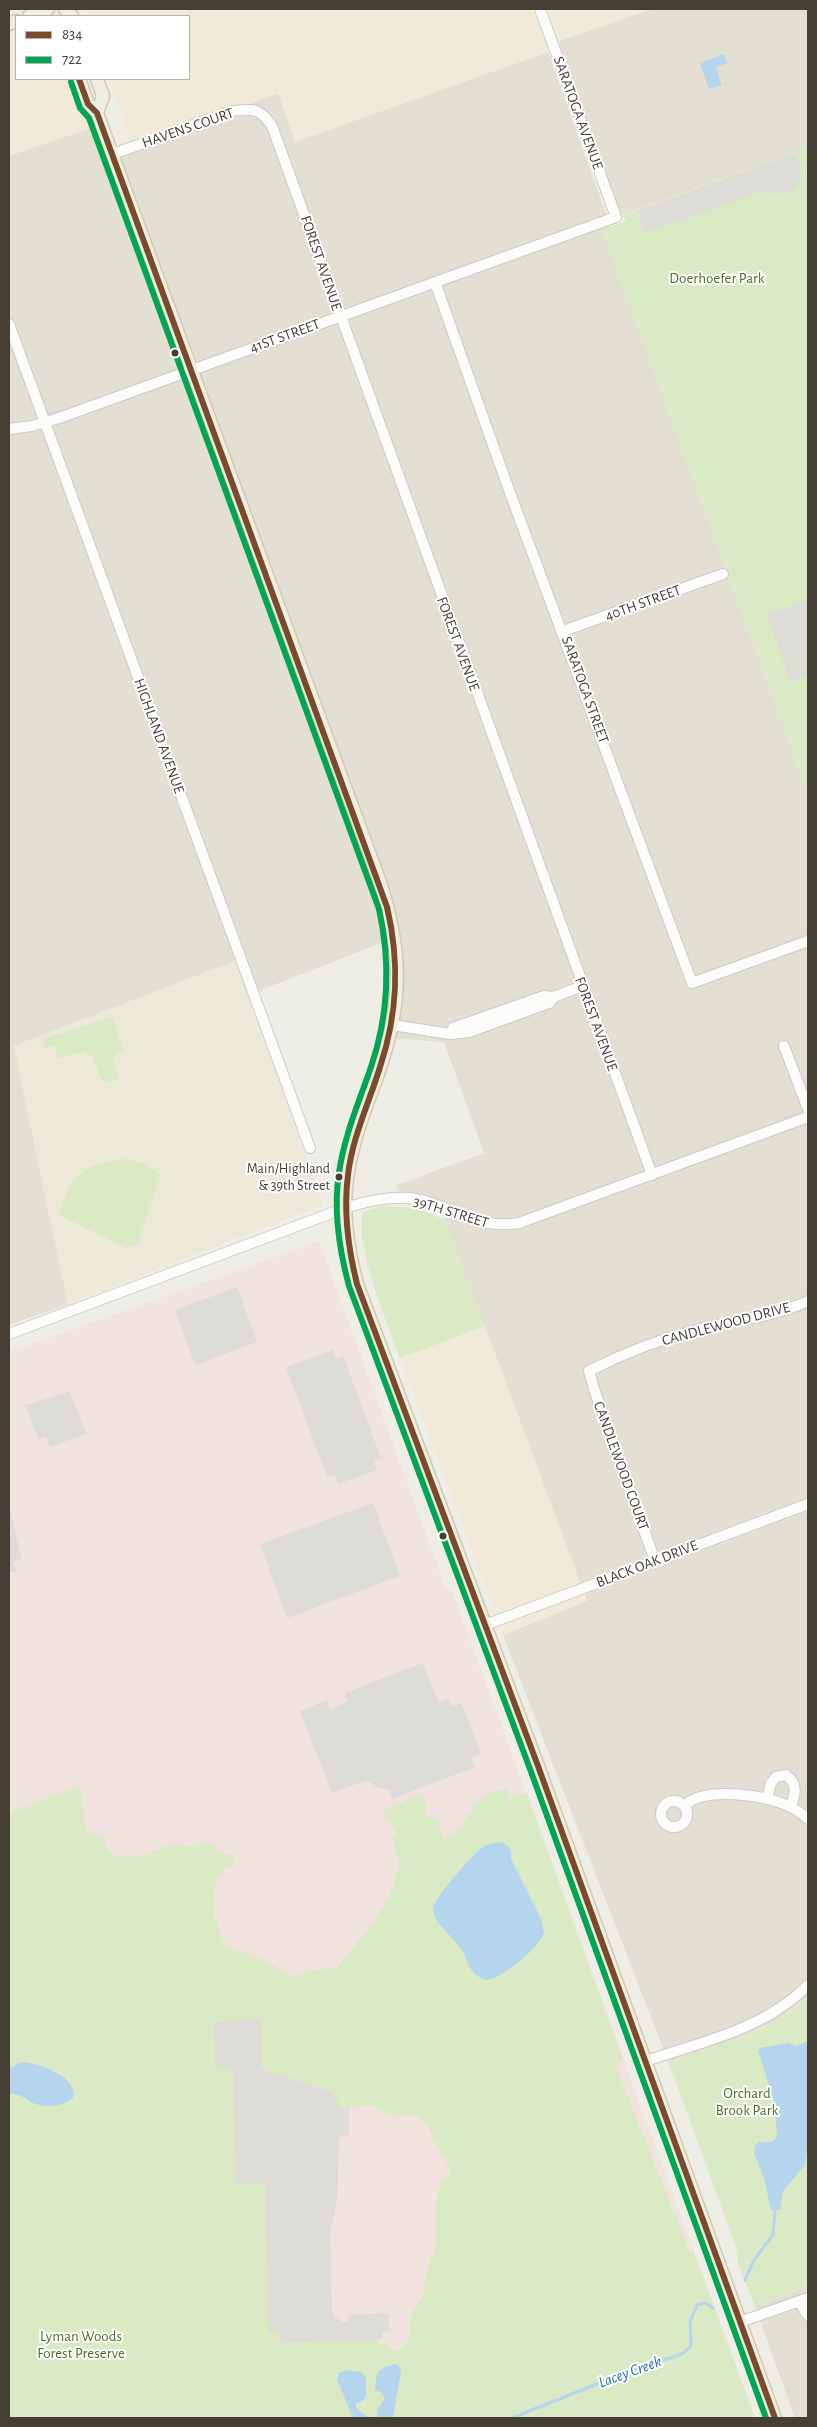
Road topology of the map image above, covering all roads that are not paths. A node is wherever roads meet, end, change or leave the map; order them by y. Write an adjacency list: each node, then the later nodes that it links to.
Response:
1 (48, 9): 3 (main road)
2 (540, 9): 9 (street, SARATOGA AVENUE)
3 (32, 15)
4 (79, 80): 6 (main road)
5 (97, 80): 6 (main road)
6 (97, 113): 8 (main road)
7 (264, 114): 8 (street, HAVENS COURT); 11 (street, FOREST AVENUE)
8 (112, 154): 13 (main road)
9 (616, 217): 10 (street, 41ST STREET)
10 (435, 282): 11 (street, 41ST STREET); 17 (street, SARATOGA STREET)
11 (339, 316): 13 (street, 41ST STREET); 19 (street, FOREST AVENUE)
12 (9, 324): 14 (street, HIGHLAND AVENUE)
13 (193, 369): 14 (street, 41ST STREET); 20 (main road)
14 (44, 423): 15 (street, 41ST STREET); 24 (street, HIGHLAND AVENUE)
15 (9, 429)
16 (722, 574): 17 (street, 40TH STREET)
17 (563, 631): 18 (street, SARATOGA STREET)
18 (808, 941)
19 (582, 986): 20 (street); 25 (street, FOREST AVENUE)
20 (392, 1025): 26 (main road)
21 (784, 1046): 22 (street)
22 (808, 1109)
23 (808, 1117): 25 (street, 39TH STREET)
24 (310, 1148)
25 (652, 1175): 26 (street, 39TH STREET)
26 (345, 1208): 28 (street, 39TH STREET); 32 (main road)
27 (808, 1301): 29 (street, CANDLEWOOD DRIVE)
28 (9, 1334)
29 (589, 1371): 31 (street, CANDLEWOOD COURT)
30 (808, 1504): 31 (street, BLACK OAK DRIVE)
31 (655, 1561): 32 (street, BLACK OAK DRIVE)
32 (485, 1625): 38 (main road)
33 (767, 1799): 34 (street); 35 (street); 35 (street)
34 (685, 1805)
35 (790, 1807): 36 (street)
36 (808, 1819)
37 (808, 1985): 38 (street)
38 (646, 2062): 41 (main road)
39 (804, 2299): 40 (street); 41 (street)
40 (808, 2316)
41 (740, 2322): 42 (main road)
42 (775, 2418)

